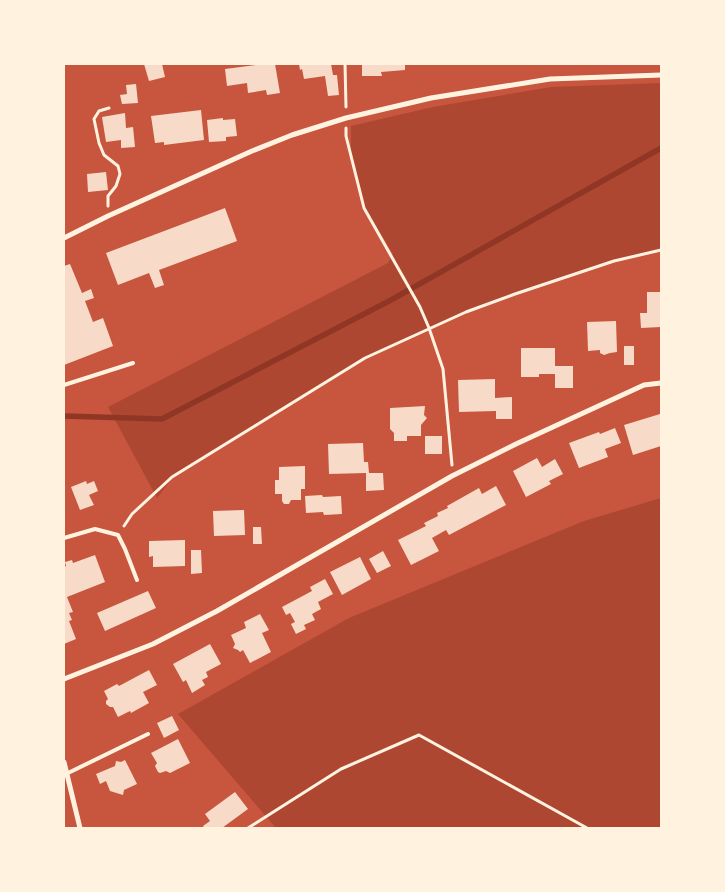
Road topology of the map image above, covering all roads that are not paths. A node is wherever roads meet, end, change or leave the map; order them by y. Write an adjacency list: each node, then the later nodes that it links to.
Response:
1 (661, 75): 2 (street)
2 (64, 238)
3 (133, 363): 5 (lane)
4 (661, 383): 8 (street)
5 (64, 385)
6 (64, 538): 7 (lane)
7 (137, 580)
8 (64, 679)
9 (148, 734): 11 (lane)
10 (64, 762): 11 (street)
11 (66, 774): 12 (street)
12 (80, 828)

